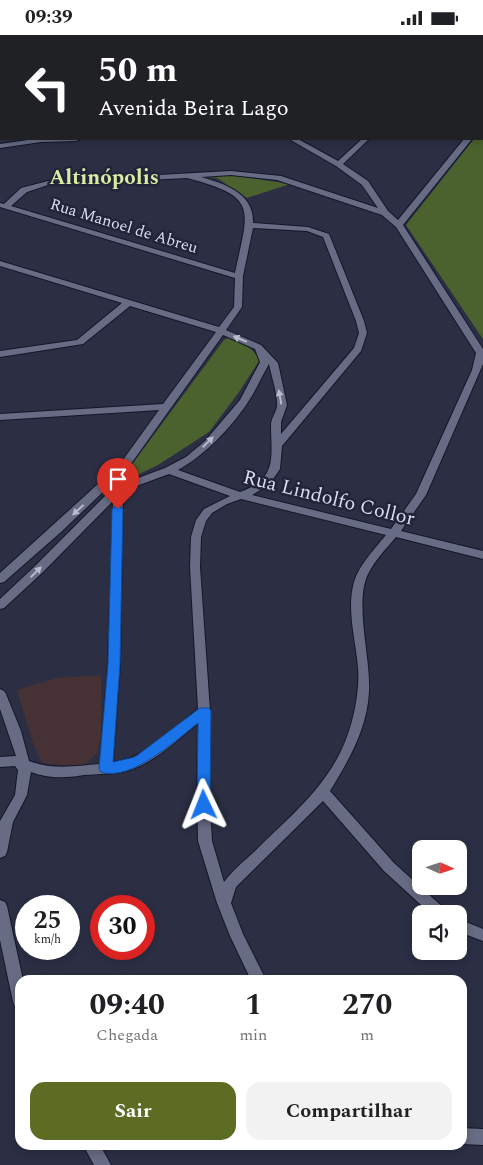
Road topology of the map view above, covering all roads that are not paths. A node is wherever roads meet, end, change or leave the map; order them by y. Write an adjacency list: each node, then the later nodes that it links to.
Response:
1 (41, 140): 5 (street)
2 (296, 140): 6 (street)
3 (365, 140): 6 (street)
4 (467, 140): 11 (street)
5 (0, 146)
6 (340, 164): 9 (street)
7 (189, 176): 8 (street); 9 (street); 10 (street)
8 (3, 205): 13 (street, Rua Manoel de Abreu)
9 (385, 213): 11 (street)
10 (249, 225): 13 (street); 21 (street)
11 (399, 225): 17 (street)
12 (0, 263): 14 (street)
13 (239, 277): 15 (street)
14 (129, 302): 15 (street); 18 (street)
15 (222, 331): 16 (street, one-way to 15); 19 (street)
16 (258, 347): 21 (street, one-way to 16); 22 (street, one-way to 16)
17 (482, 353): 25 (street)
18 (0, 354)
19 (165, 407): 20 (street); 27 (street, one-way to 27)
20 (0, 417)
21 (277, 445): 24 (street)
22 (168, 470): 23 (street); 24 (street, Rua Lindolfo Collor)
23 (118, 489): 28 (street, one-way to 23); 33 (street)
24 (241, 497): 25 (street, Rua Lindolfo Collor); 30 (street)
25 (394, 533): 26 (street, Rua Lindolfo Collor); 34 (street)
26 (483, 555)
27 (0, 579)
28 (0, 605)
29 (0, 694): 32 (street)
30 (204, 711): 33 (street); 36 (street)
31 (0, 762): 32 (street)
32 (23, 763): 33 (street); 35 (street)
33 (106, 769)
34 (323, 792): 36 (street); 38 (street)
35 (0, 852)
36 (224, 903): 41 (street)
37 (0, 905): 42 (street)
38 (431, 905)
39 (467, 930): 40 (street)
40 (483, 935)
41 (256, 975)
42 (15, 978)
43 (467, 1136): 44 (street)
44 (483, 1137)
45 (94, 1150): 46 (street)
46 (103, 1165)

